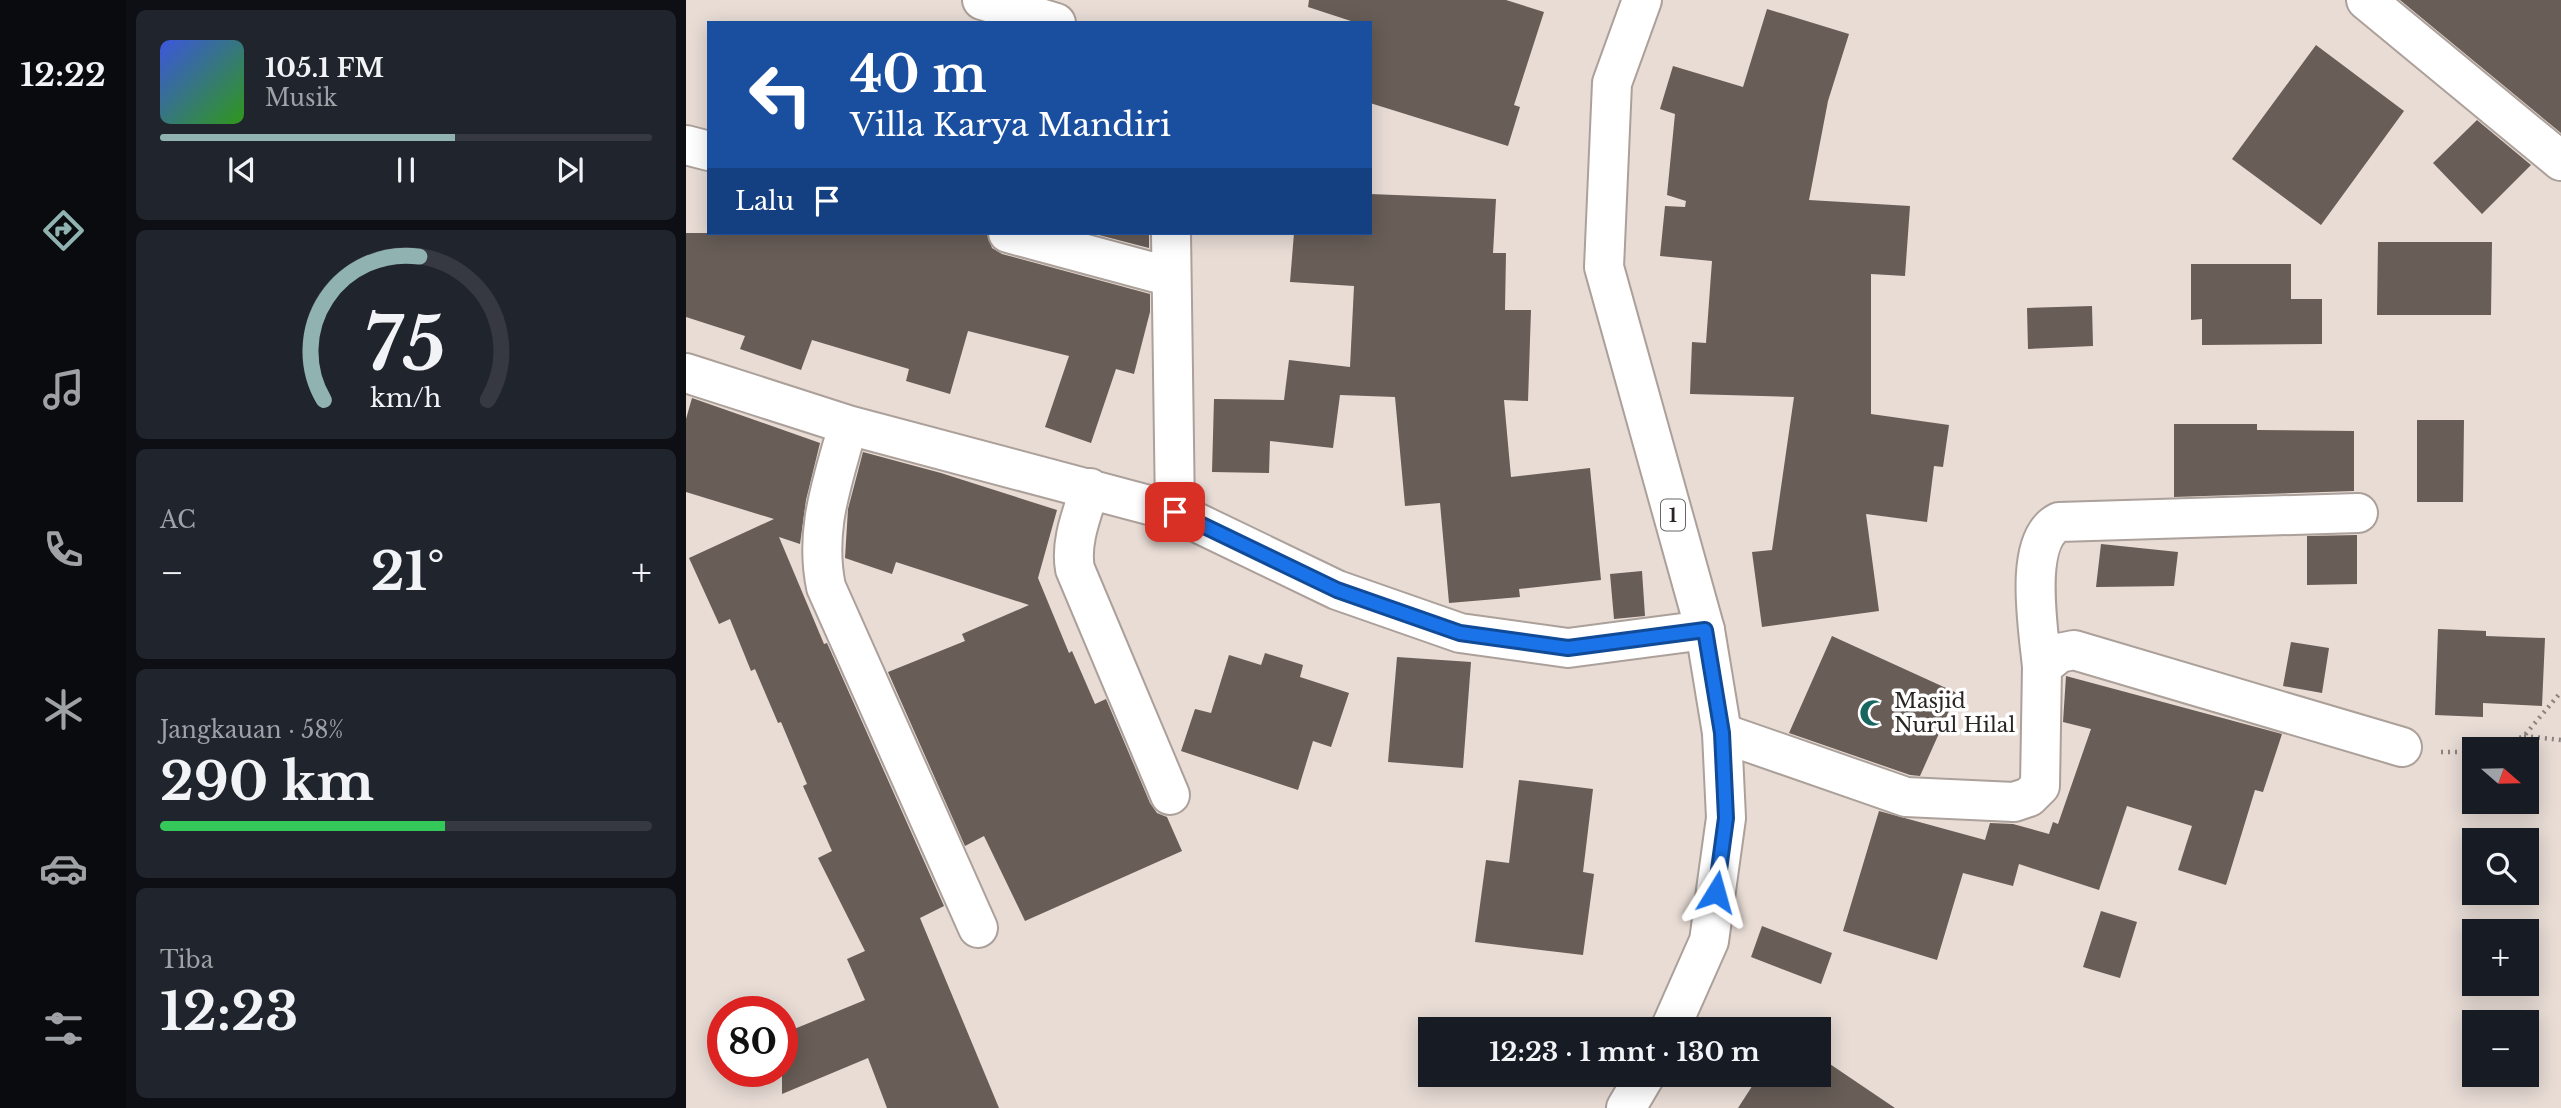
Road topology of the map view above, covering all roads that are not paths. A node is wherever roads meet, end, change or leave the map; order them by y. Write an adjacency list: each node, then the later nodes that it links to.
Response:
1 (982, 0): 4 (main road)
2 (1642, 0): 16 (main road, 1)
3 (2366, 0): 7 (main road)
4 (1050, 21)
5 (686, 145): 6 (main road)
6 (707, 150)
7 (2561, 161)
8 (1015, 235): 10 (main road)
9 (1171, 235): 10 (main road)
10 (1171, 277): 14 (main road)
11 (686, 373): 12 (main road)
12 (848, 425): 13 (main road); 21 (main road)
13 (1090, 488): 14 (main road); 20 (main road)
14 (1175, 512): 16 (main road)
15 (2358, 513): 17 (main road)
16 (1705, 630): 18 (main road, 1)
17 (2042, 667): 18 (main road); 19 (main road)
18 (1722, 733): 22 (main road, 1)
19 (2402, 747)
20 (1170, 795)
21 (978, 928)
22 (1675, 1017)
23 (1638, 1087): 24 (main road)
24 (1626, 1108)

